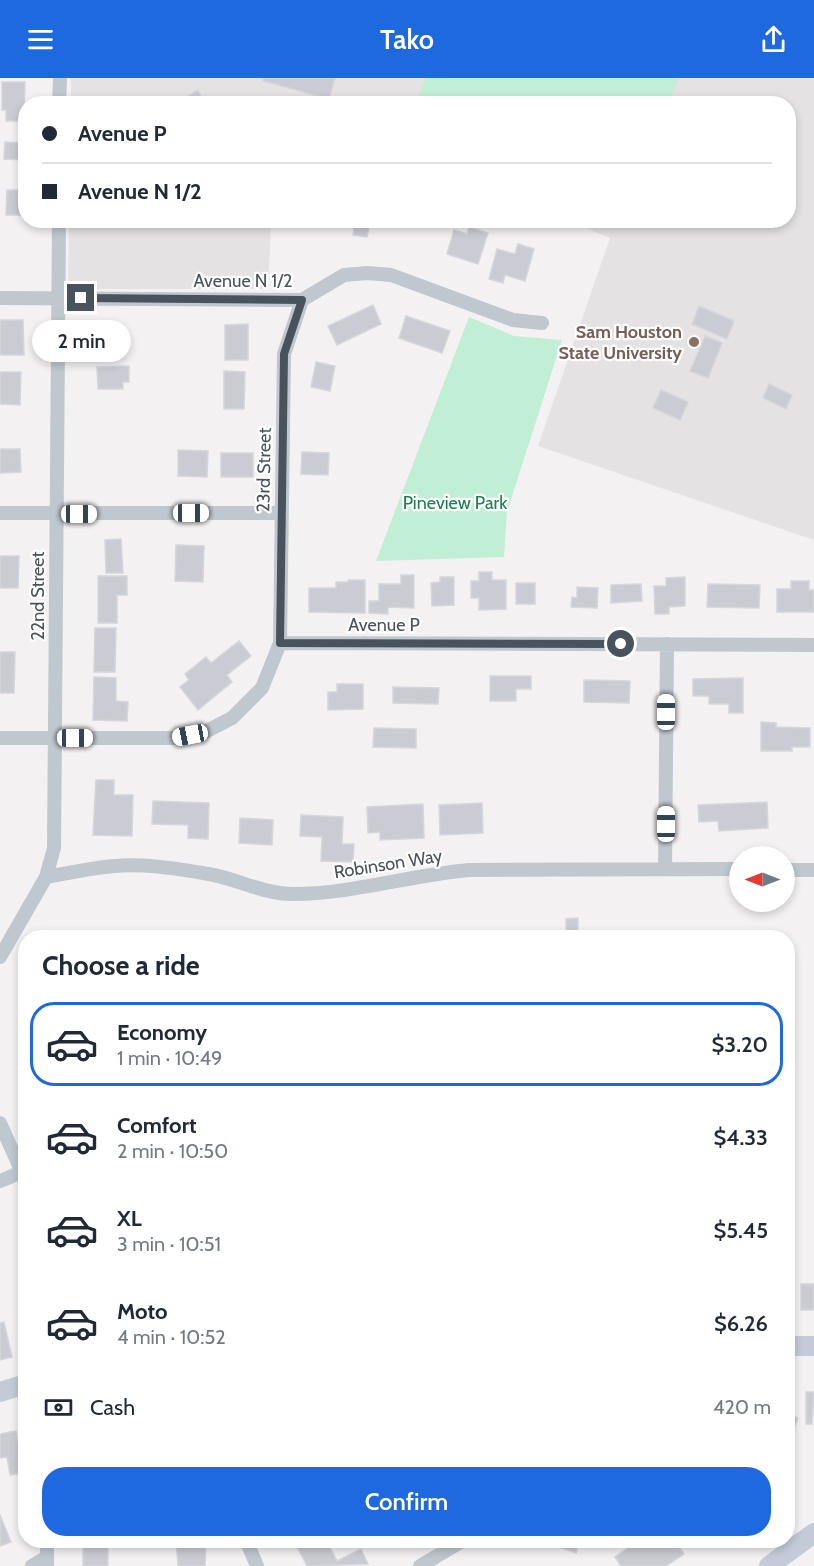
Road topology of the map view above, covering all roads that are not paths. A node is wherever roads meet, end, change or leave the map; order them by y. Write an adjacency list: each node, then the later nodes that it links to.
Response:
1 (60, 78): 2 (street)
2 (59, 96)
3 (59, 228): 5 (street, 22nd Street)
4 (0, 298): 5 (street, Avenue N 1/2)
5 (58, 298): 6 (street, Avenue N 1/2); 10 (street, 22nd Street)
6 (302, 300): 7 (street, Avenue N 1/2); 9 (street, 23rd Street)
7 (542, 323)
8 (0, 513): 10 (street)
9 (281, 513): 10 (street); 11 (street, 23rd Street)
10 (56, 514): 15 (street, 22nd Street)
11 (280, 643): 12 (street, Avenue P); 15 (street)
12 (667, 644): 13 (street, Avenue P); 16 (street)
13 (814, 645)
14 (0, 738): 15 (street)
15 (55, 739): 20 (street, 22nd Street)
16 (665, 869): 17 (street, Robinson Way); 20 (street, Robinson Way)
17 (729, 870)
18 (795, 870): 19 (street)
19 (814, 870)
20 (46, 877): 21 (street, 22nd Street)
21 (0, 957)
22 (0, 1123): 23 (street)
23 (18, 1163)
24 (18, 1177): 25 (street)
25 (0, 1181)
26 (795, 1346): 27 (street)
27 (814, 1346)
28 (18, 1386): 29 (street)
29 (0, 1392)
30 (814, 1533): 31 (street)
31 (795, 1547)
32 (249, 1548): 37 (street)
33 (450, 1548): 38 (street)
34 (794, 1548): 39 (street)
35 (47, 1562): 36 (street)
36 (32, 1566)
37 (257, 1566)
38 (420, 1566)
39 (769, 1566)

